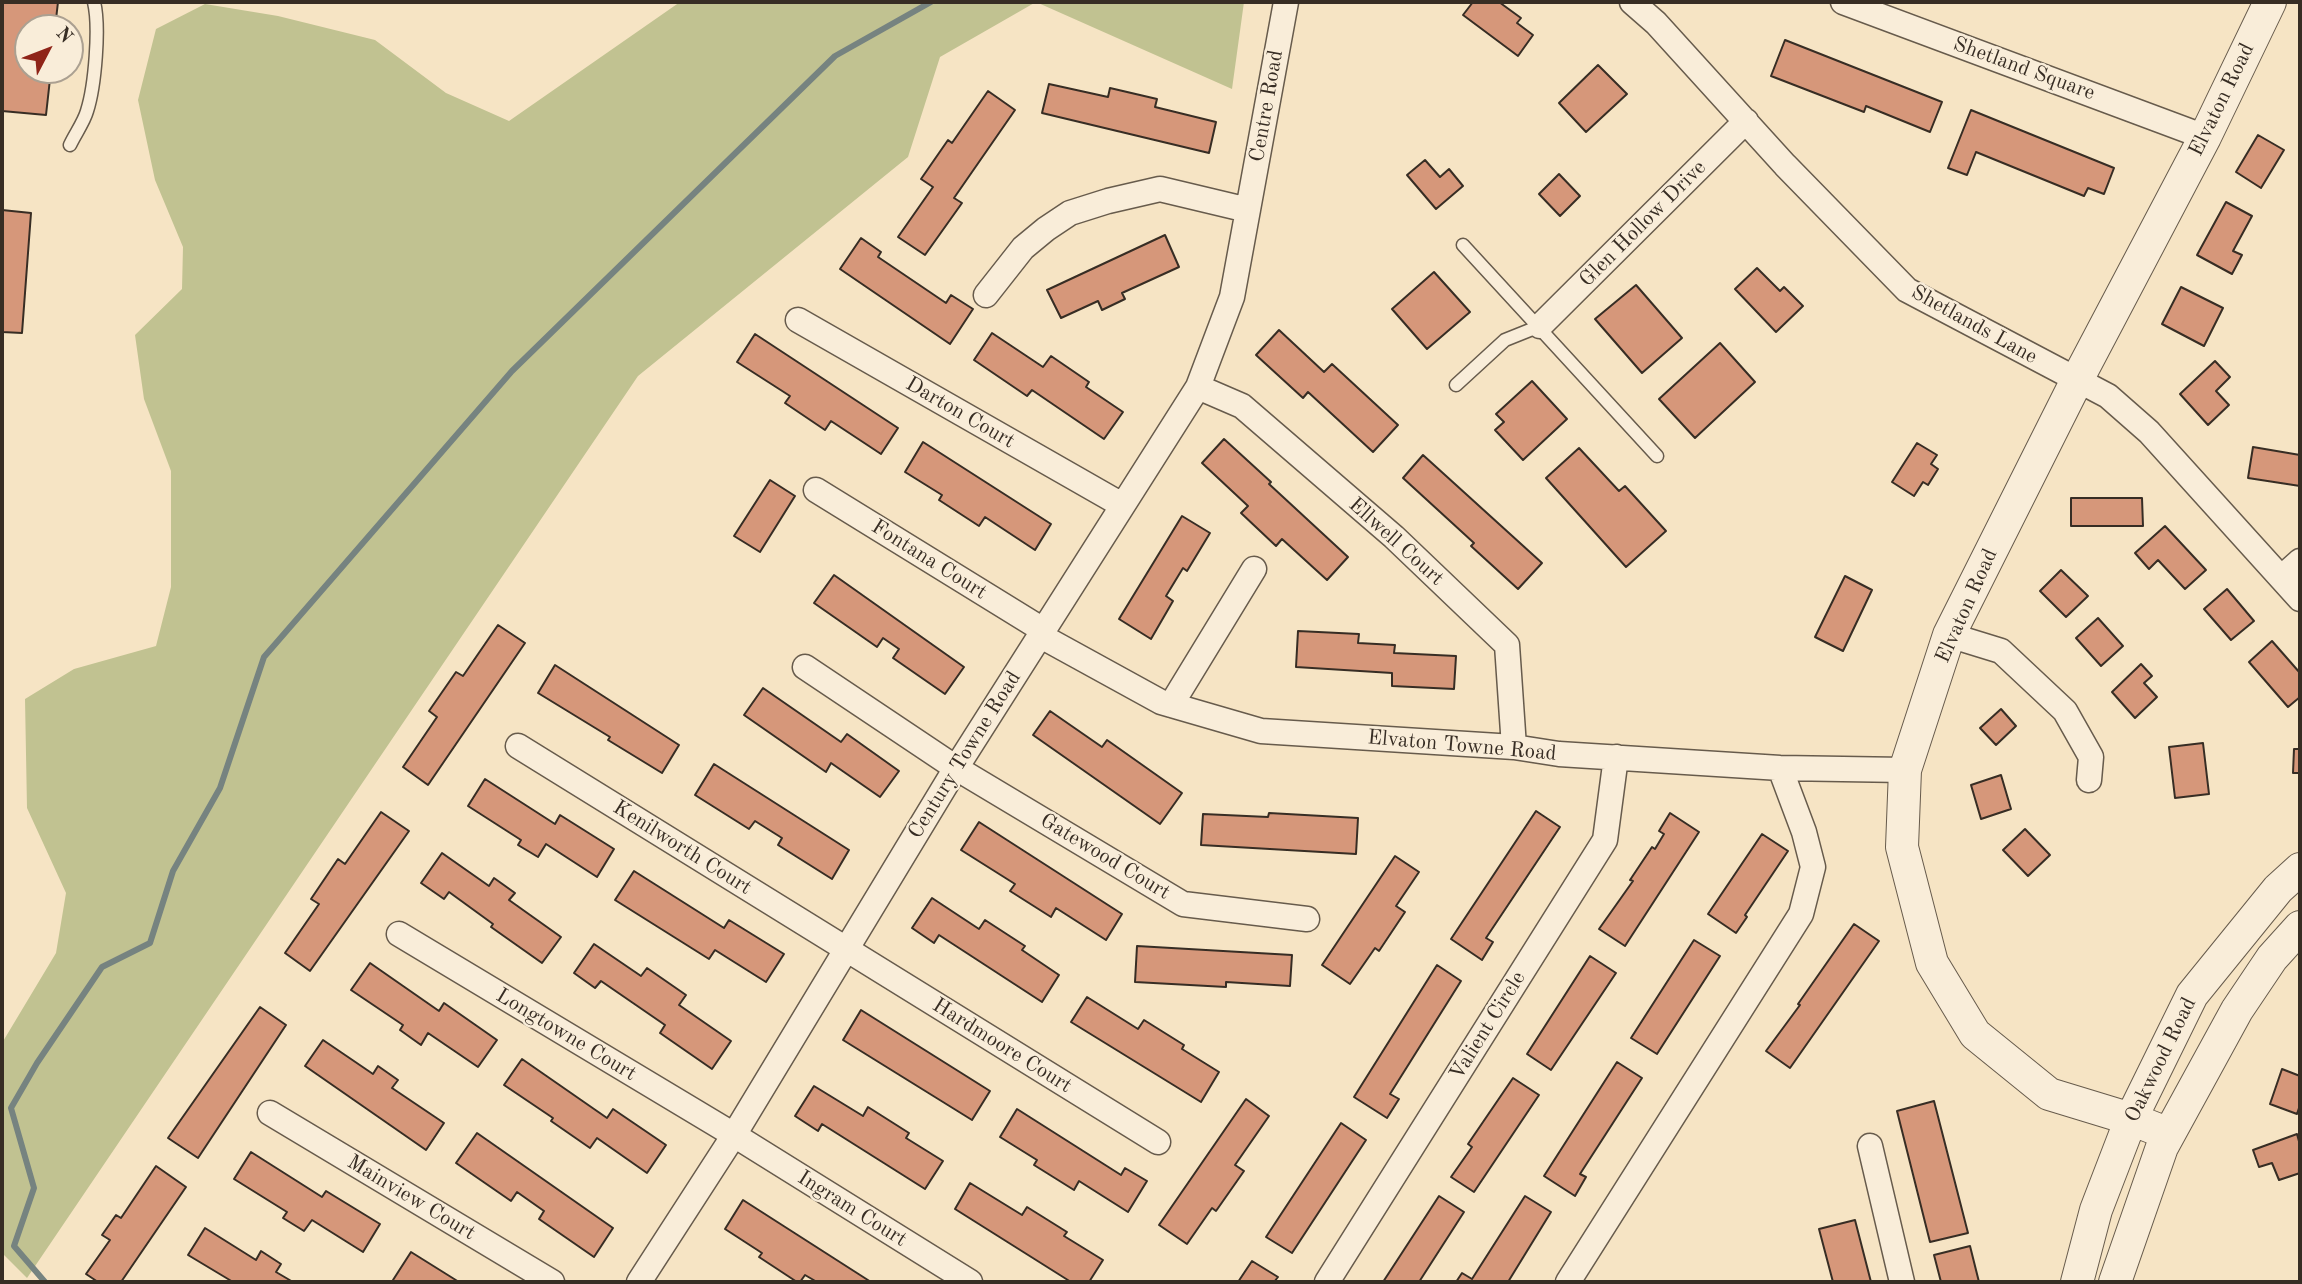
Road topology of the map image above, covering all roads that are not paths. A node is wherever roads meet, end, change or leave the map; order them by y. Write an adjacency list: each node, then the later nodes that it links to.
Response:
1 (93, 2): 8 (lane)
2 (1286, 2): 9 (street, Centre Road)
3 (1632, 2): 6 (street, Shetlands Lane)
4 (1843, 2): 7 (street, Shetland Square)
5 (2270, 2): 7 (street, Elvaton Road)
6 (1746, 121): 13 (street, Glen Hollow Drive); 14 (street, Shetlands Lane)
7 (2205, 137): 14 (street, Elvaton Road)
8 (70, 145)
9 (1248, 211): 11 (street); 16 (street, Century Towne Road)
10 (1463, 245): 13 (lane)
11 (986, 295)
12 (798, 320): 19 (street, Darton Court)
13 (1540, 326): 15 (lane); 17 (lane)
14 (2077, 380): 22 (street, Shetlands Lane); 25 (street, Elvaton Road)
15 (1456, 385)
16 (1198, 387): 19 (street, Century Towne Road); 29 (street, Ellwell Court)
17 (1657, 456)
18 (816, 489): 24 (street, Fontana Court)
19 (1122, 506): 24 (street, Century Towne Road)
20 (2300, 561): 22 (street)
21 (1254, 569): 27 (street)
22 (2281, 578): 23 (street, Shetlands Lane)
23 (2300, 599)
24 (1041, 633): 27 (street, Elvaton Towne Road); 31 (street, Century Towne Road)
25 (1949, 635): 33 (street, Elvaton Road); 34 (street)
26 (805, 667): 31 (street, Gatewood Court)
27 (1171, 705): 29 (street, Elvaton Towne Road)
28 (518, 746): 39 (street, Kenilworth Court)
29 (1514, 747): 30 (street, Elvaton Towne Road)
30 (1616, 757): 32 (street, Elvaton Towne Road); 49 (street, Valient Circle)
31 (956, 768): 36 (street, Gatewood Court); 39 (street, Century Towne Road)
32 (1780, 768): 33 (street, Elvaton Towne Road); 50 (street)
33 (1905, 770): 41 (street, Elvaton Road)
34 (2089, 780)
35 (2300, 869): 41 (street, Oakwood Road)
36 (1307, 919)
37 (2300, 927): 42 (street, Oakwood Road)
38 (399, 934): 43 (street, Longtowne Court)
39 (846, 950): 43 (street, Century Towne Road); 44 (street, Hardmoore Court)
40 (270, 1113): 46 (street, Mainview Court)
41 (2131, 1119): 42 (street, Elvaton Road); 52 (street, Oakwood Road)
42 (2169, 1134): 53 (street, Oakwood Road)
43 (734, 1135): 47 (street, Century Towne Road); 48 (street, Ingram Court)
44 (1158, 1142)
45 (1870, 1146): 51 (street)
46 (552, 1282)
47 (639, 1282)
48 (970, 1282)
49 (1327, 1282)
50 (1567, 1282)
51 (1902, 1282)
52 (2077, 1282)
53 (2115, 1282)

